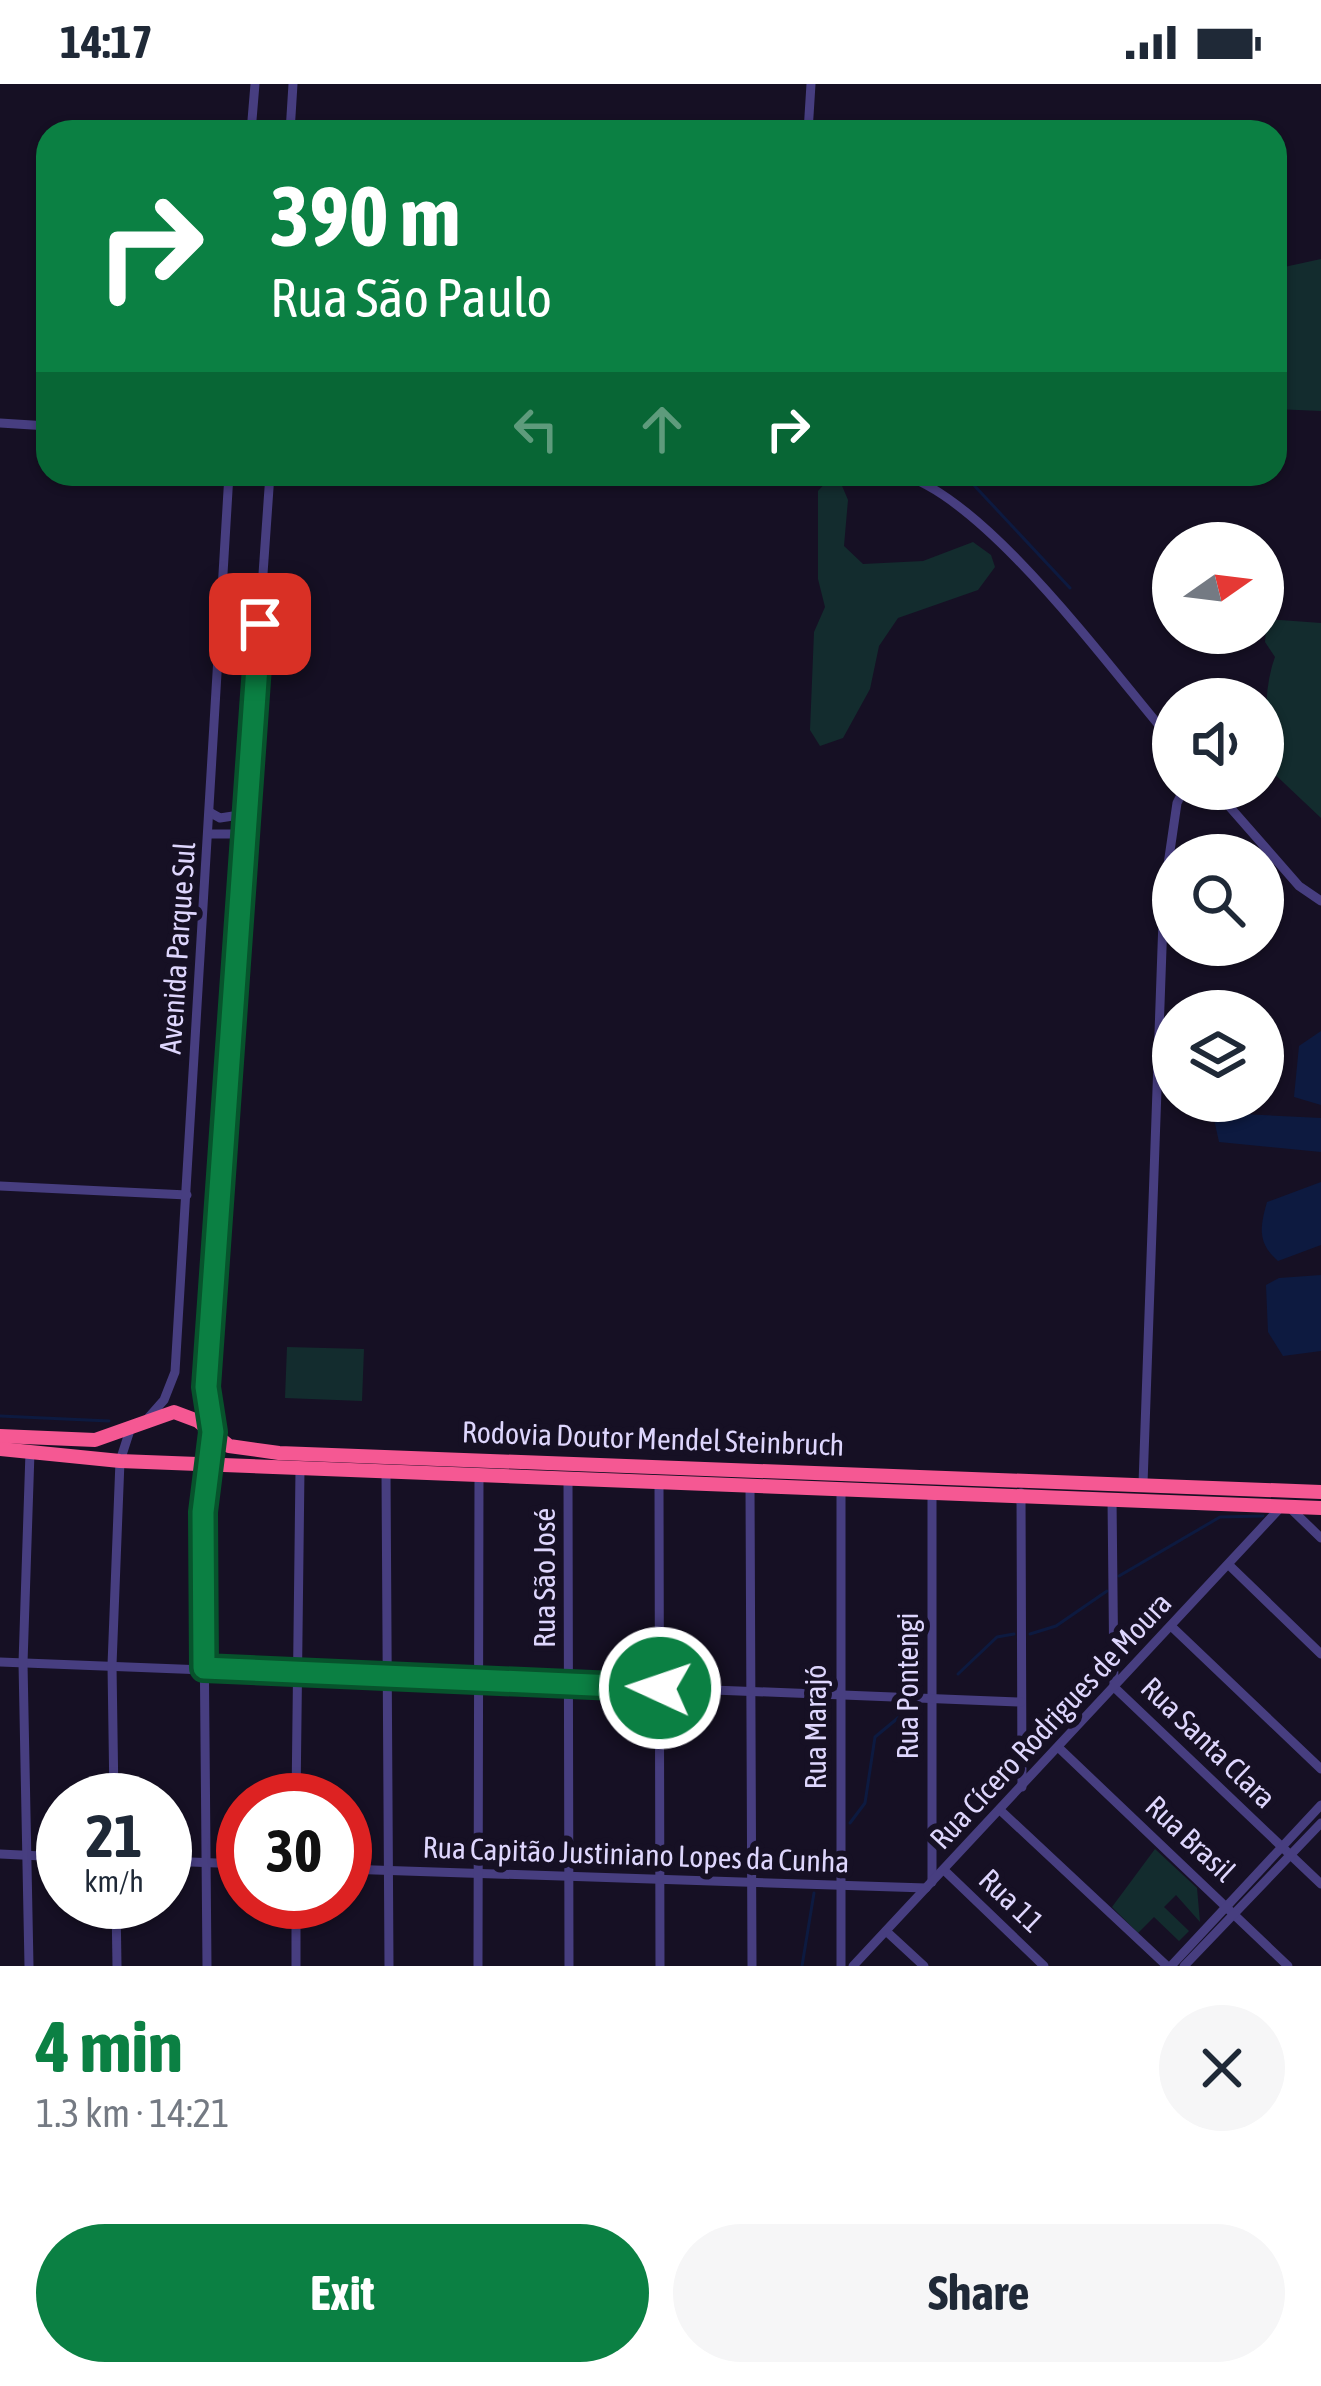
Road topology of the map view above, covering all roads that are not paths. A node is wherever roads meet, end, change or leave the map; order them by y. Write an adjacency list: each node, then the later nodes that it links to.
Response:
1 (254, 84): 4 (street)
2 (293, 84): 5 (street)
3 (811, 84): 6 (street)
4 (252, 120)
5 (291, 120)
6 (809, 120)
7 (0, 423): 8 (street)
8 (36, 425)
9 (228, 486): 15 (street, Avenida Parque Sul)
10 (270, 486): 16 (street, Avenida Parque Sul)
11 (934, 486): 12 (street)
12 (1152, 718)
13 (1176, 810): 34 (street)
14 (1232, 810): 19 (street)
15 (211, 813): 16 (street); 17 (street, Avenida Parque Sul)
16 (246, 814): 18 (street, Avenida Parque Sul)
17 (209, 834): 18 (street); 21 (street, Avenida Parque Sul)
18 (245, 834): 23 (street, Avenida Parque Sul)
19 (1321, 902)
20 (0, 1186): 21 (street)
21 (187, 1195): 22 (street, Avenida Parque Sul)
22 (148, 1417): 23 (highway, Rodovia Doutor Mendel Steinbruch); 24 (highway); 27 (street, Avenida Parque Sul)
23 (213, 1432): 28 (street, Avenida Parque Sul); 34 (highway, Rodovia Doutor Mendel Steinbruch)
24 (0, 1436)
25 (0, 1449): 26 (highway, Rodovia Doutor Mendel Steinbruch)
26 (30, 1452): 27 (highway, Rodovia Doutor Mendel Steinbruch); 48 (street)
27 (120, 1461): 28 (highway, Rodovia Doutor Mendel Steinbruch); 49 (street)
28 (208, 1464): 29 (highway, Rodovia Doutor Mendel Steinbruch); 50 (street, Avenida Parque Sul)
29 (300, 1469): 30 (highway, Rodovia Doutor Mendel Steinbruch); 51 (street)
30 (386, 1472): 31 (highway, Rodovia Doutor Mendel Steinbruch); 52 (street)
31 (479, 1474): 32 (highway, Rodovia Doutor Mendel Steinbruch); 53 (street)
32 (568, 1478): 33 (highway, Rodovia Doutor Mendel Steinbruch); 54 (street, Rua São José)
33 (659, 1481): 35 (highway, Rodovia Doutor Mendel Steinbruch); 55 (street)
34 (1143, 1484): 38 (highway, Rodovia Doutor Mendel Steinbruch)
35 (750, 1485): 36 (highway, Rodovia Doutor Mendel Steinbruch); 57 (street)
36 (841, 1487): 37 (highway, Rodovia Doutor Mendel Steinbruch); 58 (street, Rua Marajó)
37 (932, 1490): 39 (highway, Rodovia Doutor Mendel Steinbruch); 59 (street, Rua Pontengi)
38 (1321, 1492)
39 (1021, 1493): 40 (highway, Rodovia Doutor Mendel Steinbruch); 60 (street)
40 (1112, 1496): 41 (highway, Rodovia Doutor Mendel Steinbruch); 56 (street)
41 (1285, 1506): 42 (highway, Rodovia Doutor Mendel Steinbruch); 43 (street); 44 (street, Rua Cícero Rodrigues de Moura)
42 (1321, 1508)
43 (1321, 1538)
44 (1230, 1566): 45 (street, Rua Cícero Rodrigues de Moura); 46 (street)
45 (1172, 1626): 56 (street, Rua Cícero Rodrigues de Moura); 62 (street)
46 (1321, 1654)
47 (0, 1662): 48 (street)
48 (23, 1663): 49 (street); 71 (street)
49 (112, 1665): 50 (street); 63 (street)
50 (204, 1668): 51 (street); 74 (street, Avenida Parque Sul)
51 (297, 1673): 52 (street); 64 (street)
52 (387, 1678): 53 (street); 78 (street)
53 (479, 1681): 54 (street); 79 (street)
54 (569, 1684): 55 (street); 80 (street, Rua São José)
55 (660, 1688): 57 (street); 81 (street)
56 (1114, 1688): 61 (street, Rua Cícero Rodrigues de Moura); 69 (street, Rua Santa Clara)
57 (751, 1691): 58 (street); 82 (street)
58 (841, 1693): 59 (street); 84 (street, Rua Marajó)
59 (932, 1699): 60 (street); 85 (street, Rua Pontengi)
60 (1021, 1702): 65 (street)
61 (1059, 1748): 65 (street, Rua Cícero Rodrigues de Moura); 86 (street, Rua Brasil)
62 (1321, 1768)
63 (114, 1773)
64 (296, 1773)
65 (1022, 1787): 67 (street, Rua Cícero Rodrigues de Moura)
66 (1321, 1805): 69 (street)
67 (1000, 1810): 77 (street, Rua Cícero Rodrigues de Moura); 103 (street)
68 (1321, 1823): 69 (street)
69 (1287, 1851): 83 (street, Rua Santa Clara); 86 (street)
70 (0, 1854): 71 (street)
71 (25, 1856): 72 (street); 90 (street)
72 (36, 1856)
73 (192, 1862): 74 (street)
74 (208, 1862): 75 (street); 92 (street, Avenida Parque Sul)
75 (216, 1862)
76 (372, 1870): 78 (street, Rua Capitão Justiniano Lopes da Cunha)
77 (944, 1870): 85 (street, Rua Cícero Rodrigues de Moura); 102 (street, Rua 11)
78 (390, 1871): 79 (street, Rua Capitão Justiniano Lopes da Cunha); 94 (street)
79 (479, 1873): 80 (street, Rua Capitão Justiniano Lopes da Cunha); 95 (street)
80 (568, 1876): 81 (street, Rua Capitão Justiniano Lopes da Cunha); 96 (street, Rua São José)
81 (660, 1880): 82 (street, Rua Capitão Justiniano Lopes da Cunha); 97 (street)
82 (752, 1882): 84 (street, Rua Capitão Justiniano Lopes da Cunha); 98 (street)
83 (1321, 1883)
84 (840, 1885): 85 (street, Rua Capitão Justiniano Lopes da Cunha); 99 (street, Rua Marajó)
85 (929, 1885): 89 (street, Rua Cícero Rodrigues de Moura)
86 (1230, 1910): 103 (street); 104 (street); 105 (street, Rua Brasil)
87 (116, 1929): 91 (street)
88 (296, 1929): 93 (street)
89 (886, 1931): 100 (street, Rua Cícero Rodrigues de Moura); 101 (street)
90 (29, 1966)
91 (117, 1966)
92 (207, 1966)
93 (296, 1966)
94 (389, 1966)
95 (478, 1966)
96 (569, 1966)
97 (660, 1966)
98 (752, 1966)
99 (841, 1966)
100 (853, 1966)
101 (924, 1966)
102 (1044, 1966)
103 (1169, 1966)
104 (1184, 1966)
105 (1288, 1966)

